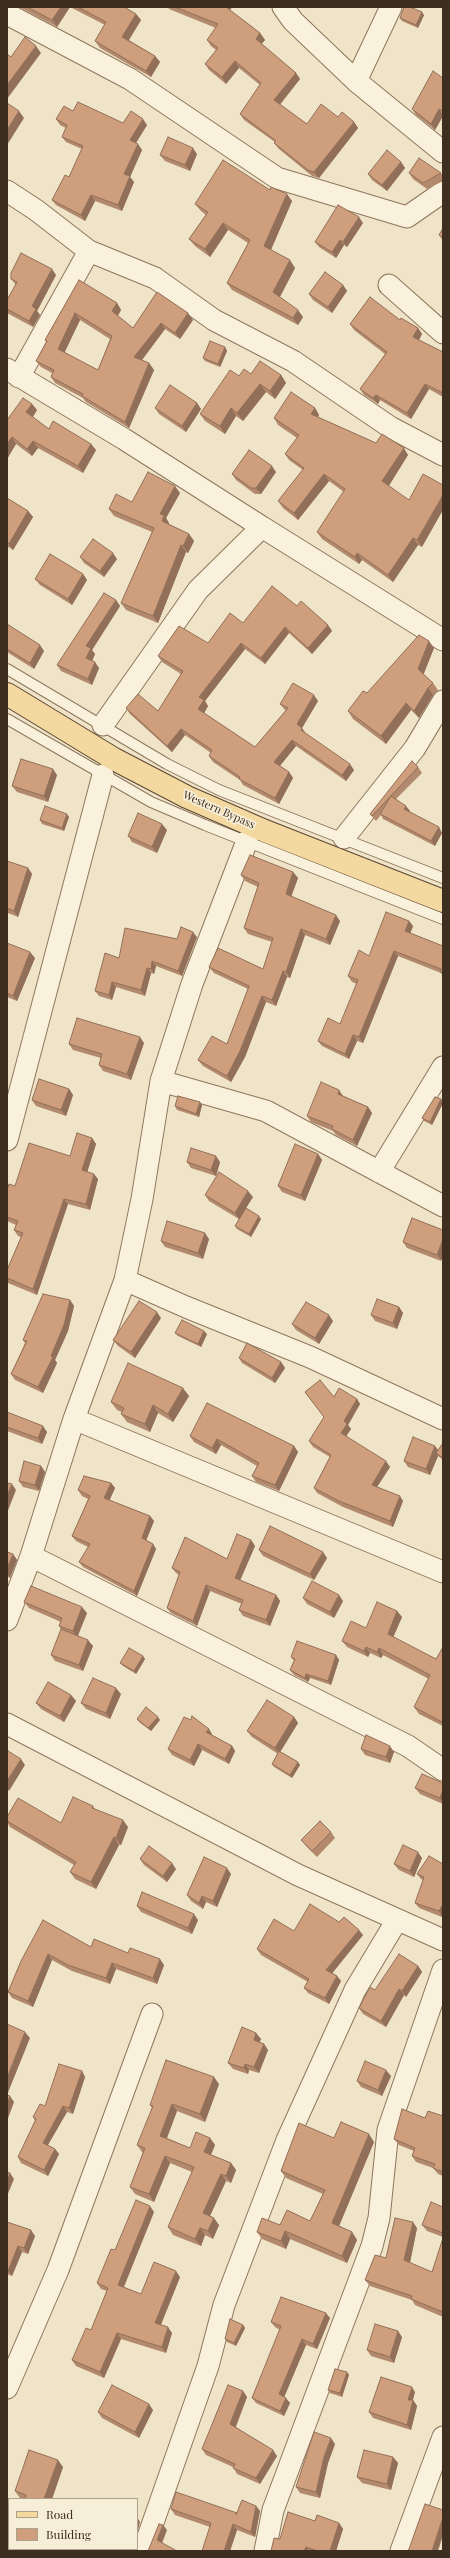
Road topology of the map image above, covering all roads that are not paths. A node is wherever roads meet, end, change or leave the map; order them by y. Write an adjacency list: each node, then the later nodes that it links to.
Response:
1 (283, 7): 4 (street)
2 (391, 7): 4 (street)
3 (7, 14): 7 (street)
4 (356, 81): 5 (street)
5 (443, 152)
6 (7, 191): 8 (street)
7 (443, 192)
8 (89, 251): 11 (street); 12 (street)
9 (389, 285): 10 (street)
10 (443, 333)
11 (13, 373): 13 (street)
12 (443, 456)
13 (262, 527): 14 (street); 19 (street)
14 (443, 640)
15 (7, 669): 19 (lane)
16 (7, 694): 24 (main road, Western Bypass)
17 (443, 701): 21 (street)
18 (7, 719): 20 (lane)
19 (103, 725): 21 (lane)
20 (103, 775): 22 (lane); 28 (street)
21 (344, 838): 23 (lane)
22 (247, 841): 25 (lane); 27 (street)
23 (443, 878)
24 (443, 901)
25 (443, 919)
26 (443, 1067): 29 (street)
27 (161, 1081): 29 (street); 31 (street)
28 (7, 1140)
29 (379, 1172): 30 (street)
30 (443, 1206)
31 (125, 1280): 32 (street); 33 (street)
32 (74, 1419): 34 (street); 35 (street)
33 (443, 1419)
34 (30, 1556): 36 (street); 38 (street)
35 (443, 1572)
36 (7, 1620)
37 (7, 1724): 39 (street)
38 (443, 1770)
39 (397, 1920): 40 (street); 45 (street)
40 (443, 1940)
41 (443, 1970): 46 (street)
42 (152, 2014): 43 (street)
43 (7, 2388)
44 (443, 2437): 47 (street)
45 (143, 2551)
46 (265, 2551)
47 (402, 2551)

